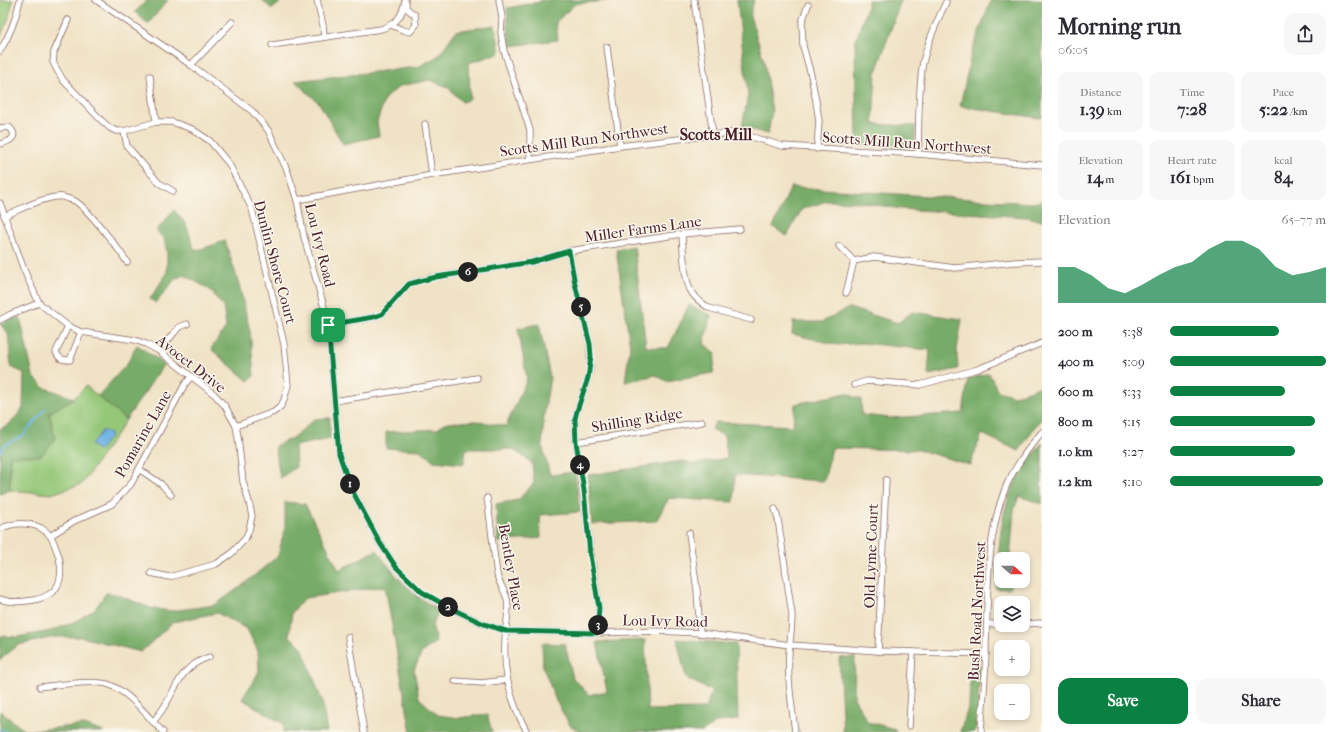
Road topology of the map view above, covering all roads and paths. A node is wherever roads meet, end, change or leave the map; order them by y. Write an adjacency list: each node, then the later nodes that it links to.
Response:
1 (20, 0): 15 (street)
2 (98, 0): 16 (street, Lou Ivy Road)
3 (317, 0): 12 (street)
4 (499, 0): 27 (street)
5 (694, 0): 22 (street)
6 (405, 1): 11 (street); 11 (street)
7 (946, 2): 26 (street)
8 (808, 5): 25 (street)
9 (68, 20): 21 (street)
10 (232, 22): 16 (street)
11 (392, 25): 12 (street)
12 (324, 37): 13 (street)
13 (272, 45)
14 (607, 47): 24 (street)
15 (0, 52)
16 (190, 64): 31 (street, Lou Ivy Road)
17 (150, 76): 18 (street)
18 (156, 122): 21 (street, Dunlin Shore Court); 56 (street, Dunlin Shore Court)
19 (425, 124): 29 (street)
20 (0, 128): 23 (street)
21 (124, 131): 30 (street)
22 (714, 135): 24 (street, Scotts Mill Run Northwest); 25 (street, Scotts Mill Run Northwest)
23 (0, 144)
24 (620, 146): 27 (street, Scotts Mill Run Northwest)
25 (817, 149): 26 (street, Scotts Mill Run Northwest)
26 (918, 154): 28 (street, Scotts Mill Run Northwest)
27 (530, 159): 29 (street, Scotts Mill Run Northwest)
28 (1042, 165)
29 (432, 175): 31 (street, Scotts Mill Run Northwest)
30 (173, 191)
31 (296, 200): 46 (street, Lou Ivy Road)
32 (0, 203): 33 (street, Avocet Drive)
33 (4, 216): 40 (street); 42 (street, Avocet Drive)
34 (740, 229): 35 (street, Miller Farms Lane)
35 (682, 234): 37 (street, Miller Farms Lane); 44 (street)
36 (839, 246): 38 (street)
37 (569, 251): 46 (street, Miller Farms Lane); 58 (street)
38 (854, 261): 39 (street); 41 (street)
39 (1042, 261)
40 (127, 262)
41 (846, 293)
42 (39, 303): 43 (street); 47 (street, Avocet Drive)
43 (0, 320)
44 (751, 320)
45 (187, 324): 50 (street)
46 (328, 325): 54 (street, Lou Ivy Road)
47 (68, 326): 48 (street, Avocet Drive); 48 (street)
48 (81, 332): 50 (street, Avocet Drive)
49 (1042, 343): 53 (street)
50 (160, 351): 51 (street, Avocet Drive)
51 (192, 377): 56 (street, Avocet Drive); 59 (street, Pomarine Lane)
52 (478, 378): 54 (street)
53 (854, 385)
54 (334, 400): 73 (street, Lou Ivy Road)
55 (702, 422): 58 (street, Shilling Ridge)
56 (236, 426): 67 (street, Avocet Drive)
57 (1042, 432): 70 (street, Bush Road Northwest)
58 (576, 442): 75 (street)
59 (139, 469): 61 (street); 66 (street, Pomarine Lane)
60 (886, 480): 78 (street, Old Lyme Court)
61 (172, 495)
62 (487, 498): 73 (street, Bentley Place)
63 (775, 510): 77 (street)
64 (0, 529): 66 (street)
65 (689, 533): 74 (street)
66 (50, 536): 68 (street)
67 (151, 573)
68 (0, 599)
69 (1042, 623): 72 (street)
70 (987, 624): 71 (street); 80 (street, Bush Road Northwest)
71 (994, 624)
72 (1030, 624)
73 (506, 631): 75 (street, Lou Ivy Road); 82 (street, Bentley Place)
74 (700, 632): 75 (street, Lou Ivy Road); 77 (street, Lou Ivy Road)
75 (597, 633)
76 (348, 637): 88 (street)
77 (790, 644): 78 (street, Lou Ivy Road); 90 (street)
78 (878, 651): 79 (street, Lou Ivy Road)
79 (913, 652): 80 (street, Lou Ivy Road); 86 (street)
80 (986, 654): 91 (street, Bush Road Northwest)
81 (209, 657): 85 (street)
82 (506, 680): 83 (street); 89 (street, Bentley Place)
83 (455, 681)
84 (40, 687): 85 (street)
85 (153, 722): 87 (street)
86 (909, 726)
87 (163, 732)
88 (364, 732)
89 (527, 732)
90 (795, 732)
91 (981, 732)

